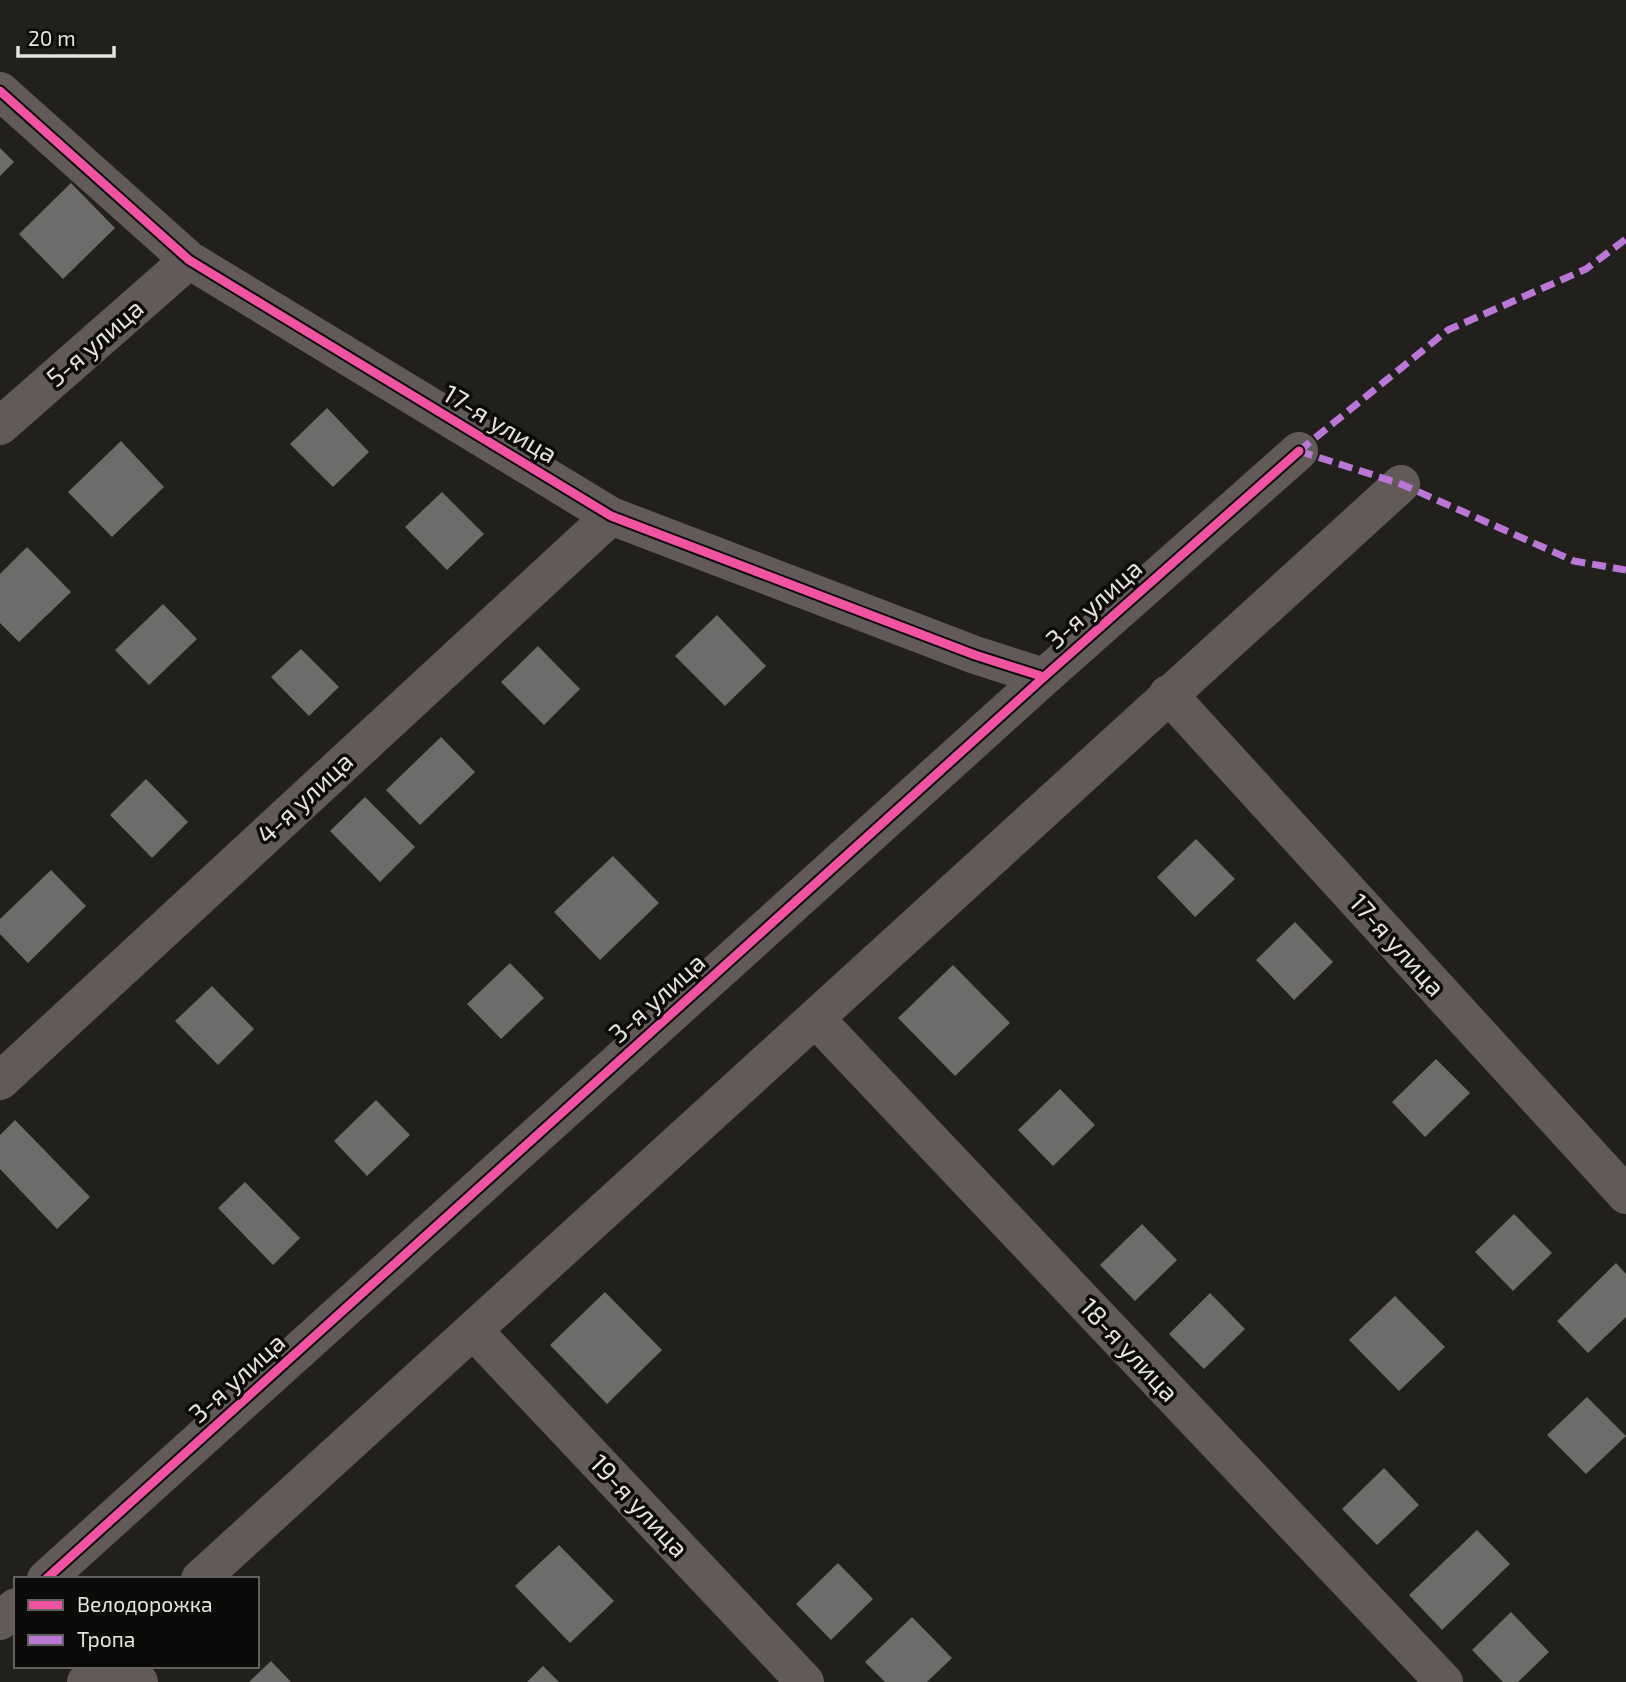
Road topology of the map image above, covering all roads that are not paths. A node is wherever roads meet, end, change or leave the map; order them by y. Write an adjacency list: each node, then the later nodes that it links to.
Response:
1 (0, 92): 2 (street, 17-я улица)
2 (189, 260): 3 (street, 5-я улица); 6 (street, 17-я улица)
3 (0, 426)
4 (1299, 451): 7 (street, 3-я улица)
5 (1401, 484): 8 (street)
6 (611, 516): 7 (street, 17-я улица); 10 (street, 4-я улица)
7 (1044, 677): 13 (street, 3-я улица)
8 (1168, 694): 9 (street); 11 (street, 17-я улица)
9 (815, 1018): 12 (street); 22 (street, 18-я улица)
10 (0, 1081)
11 (1626, 1195)
12 (473, 1330): 14 (street); 21 (street, 19-я улица)
13 (48, 1577)
14 (202, 1577)
15 (14, 1608): 16 (street)
16 (0, 1621)
17 (102, 1668): 19 (street)
18 (127, 1668): 20 (street)
19 (86, 1682)
20 (139, 1682)
21 (805, 1682)
22 (1444, 1682)

